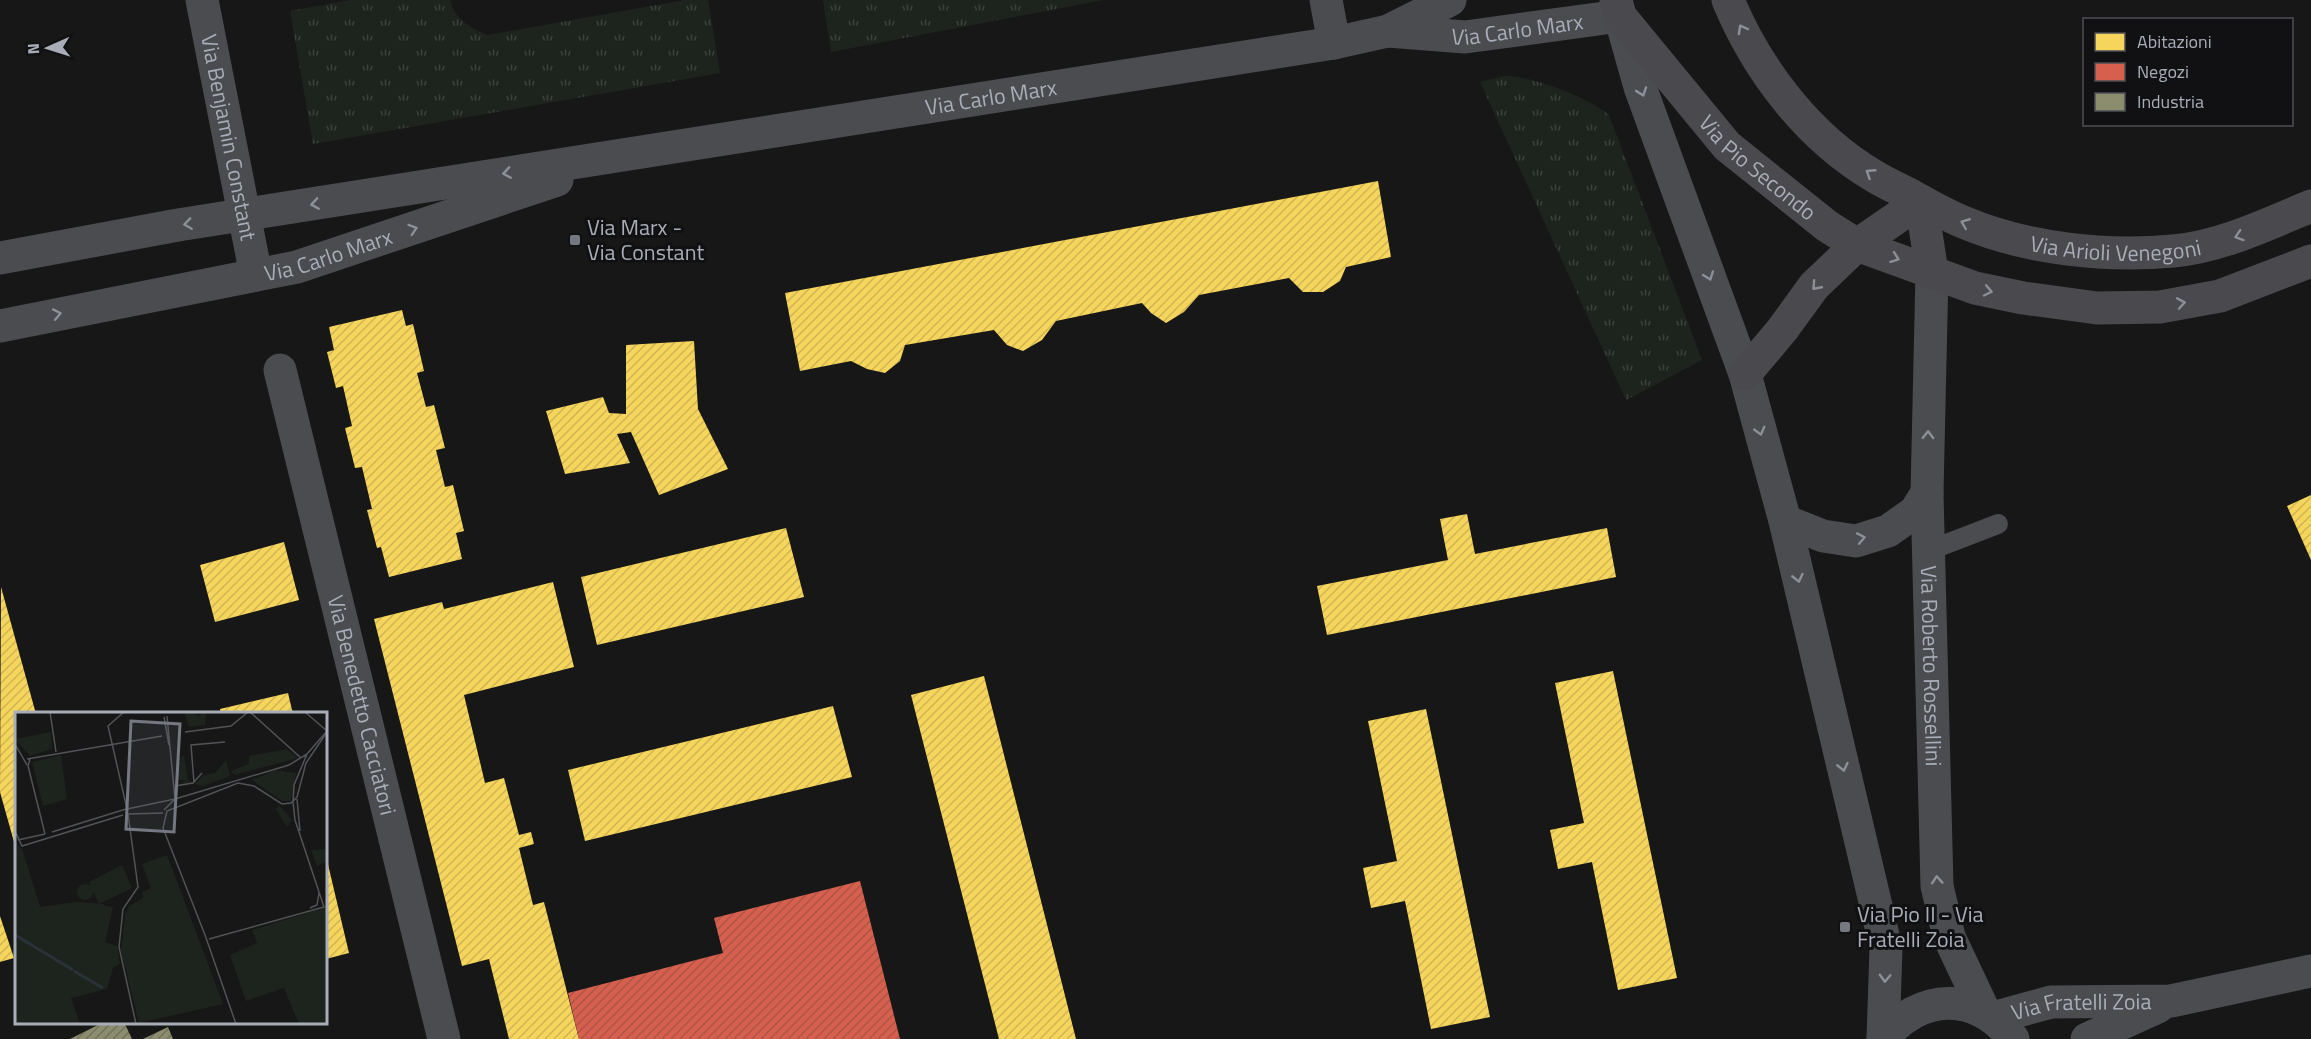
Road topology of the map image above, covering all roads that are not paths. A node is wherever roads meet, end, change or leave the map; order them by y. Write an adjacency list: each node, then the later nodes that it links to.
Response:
1 (202, 0): 11 (street, Via Benjamin Constant)
2 (1326, 0): 7 (street)
3 (1449, 0): 6 (street, Via Carlo Marx)
4 (1728, 0): 9 (main road, one-way to 4)
5 (1626, 5): 6 (street, Via Carlo Marx); 12 (main road, Via Pio Secondo); 19 (street, one-way to 19)
6 (1388, 31): 7 (street, Via Carlo Marx)
7 (1334, 43): 8 (street, Via Carlo Marx)
8 (648, 150): 11 (street, Via Carlo Marx, one-way to 11); 16 (street, Via Carlo Marx, one-way to 8)
9 (1921, 201): 10 (main road, Via Arioli Venegoni, one-way to 9); 12 (main road); 15 (main road)
10 (2311, 206)
11 (246, 216): 13 (street, Via Carlo Marx, one-way to 13); 16 (street, Via Benjamin Constant)
12 (1857, 245): 15 (main road, Via Pio Secondo, one-way to 15); 19 (main road, one-way to 19)
13 (0, 258)
14 (2311, 261): 15 (main road, one-way to 14)
15 (1932, 272): 20 (street, Via Roberto Rossellini, one-way to 15)
16 (256, 274): 17 (street, Via Carlo Marx, one-way to 16)
17 (0, 326)
18 (280, 370): 27 (street, Via Benedetto Cacciatori)
19 (1745, 374): 21 (street, one-way to 21)
20 (1927, 494): 21 (street, one-way to 20); 23 (street, Via Roberto Rossellini)
21 (1785, 521): 28 (street, one-way to 28)
22 (1998, 524): 23 (lane)
23 (1928, 551): 26 (street, Via Roberto Rossellini, one-way to 23)
24 (2311, 971): 25 (street, Via Fratelli Zoia)
25 (2171, 1001): 26 (street, Via Fratelli Zoia); 29 (street, Via Fratelli Zoia)
26 (1997, 1023): 28 (street, Via Fratelli Zoia)
27 (444, 1039)
28 (1883, 1039)
29 (2087, 1039)

